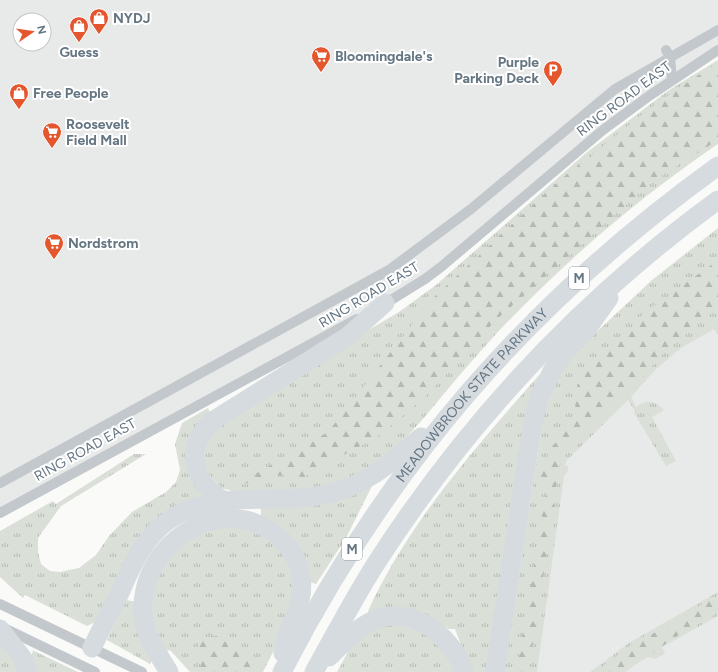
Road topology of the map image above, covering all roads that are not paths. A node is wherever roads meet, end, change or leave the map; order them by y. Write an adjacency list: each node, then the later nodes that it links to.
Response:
1 (718, 30): 3 (street, RING ROAD EAST)
2 (718, 50): 4 (street, RING ROAD EAST)
3 (668, 53): 4 (street); 10 (street, RING ROAD EAST)
4 (672, 80): 8 (street, RING ROAD EAST)
5 (718, 166): 9 (highway, MEADOWBROOK STATE PARKWAY / M)
6 (718, 200): 7 (highway, MEADOWBROOK STATE PARKWAY / M)
7 (631, 269): 23 (highway, MEADOWBROOK STATE PARKWAY / M); 25 (highway)
8 (386, 303): 11 (highway); 12 (street, RING ROAD EAST)
9 (455, 407): 11 (highway); 22 (highway, MEADOWBROOK STATE PARKWAY / M)
10 (0, 483)
11 (224, 501): 16 (highway)
12 (2, 513)
13 (0, 598): 14 (street)
14 (4, 606): 16 (street)
15 (0, 628): 17 (highway); 18 (street)
16 (92, 648): 19 (street)
17 (28, 672)
18 (95, 672)
19 (142, 672)
20 (169, 672): 21 (highway)
21 (277, 672)
22 (282, 672)
23 (314, 672): 24 (highway)
24 (464, 672)
25 (495, 672)

